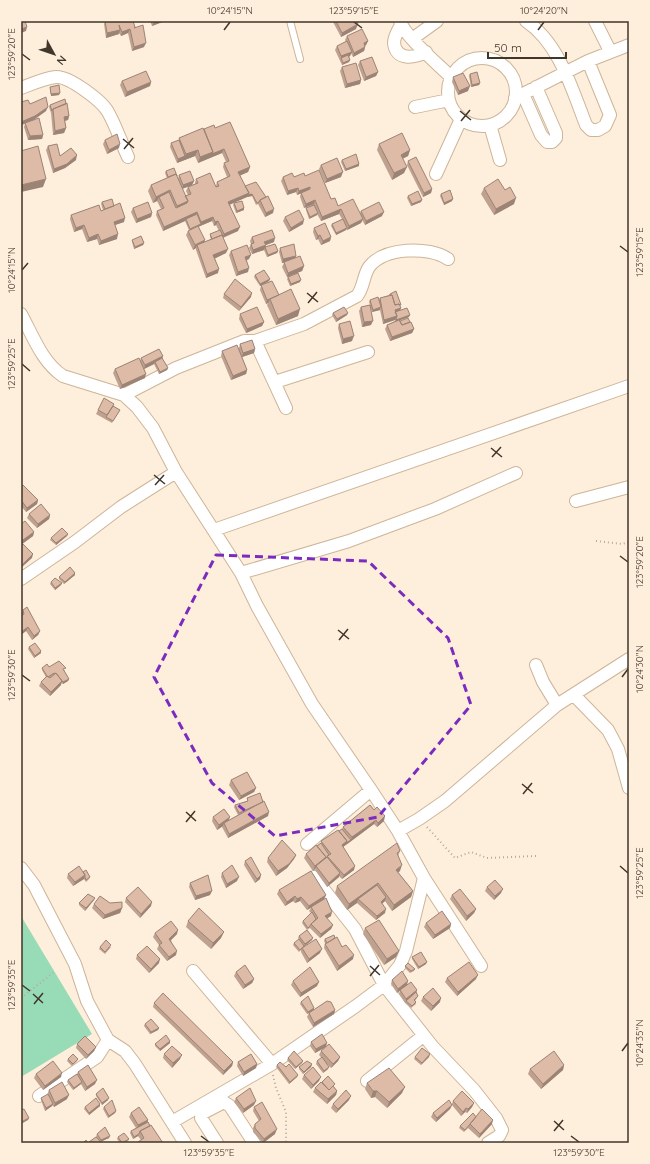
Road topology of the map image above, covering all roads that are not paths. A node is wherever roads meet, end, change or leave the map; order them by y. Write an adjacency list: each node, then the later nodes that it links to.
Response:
1 (290, 21): 10 (lane)
2 (437, 21): 6 (street)
3 (526, 21): 12 (street)
4 (595, 21): 8 (street)
5 (400, 23): 6 (street); 9 (street)
6 (412, 39): 9 (street)
7 (629, 45): 8 (street)
8 (610, 51): 11 (street)
9 (426, 52): 13 (street)
10 (300, 59)
11 (588, 61): 12 (street); 12 (street)
12 (565, 72): 14 (street)
13 (451, 77): 16 (street); 17 (street)
14 (536, 87): 16 (street); 16 (street)
15 (21, 88): 21 (street)
16 (519, 96): 20 (street)
17 (449, 100): 18 (street); 19 (street)
18 (415, 107)
19 (461, 119): 20 (street); 23 (street)
20 (490, 125): 22 (street)
21 (128, 157)
22 (500, 160)
23 (436, 174)
24 (448, 259): 26 (street)
25 (21, 314): 30 (street)
26 (255, 341): 28 (street); 30 (street)
27 (368, 352): 28 (street)
28 (275, 382): 31 (street)
29 (629, 386): 36 (street)
30 (124, 395): 32 (street)
31 (286, 408)
32 (176, 472): 36 (street); 38 (street)
33 (516, 473): 37 (street)
34 (629, 486): 35 (street)
35 (576, 502)
36 (214, 530): 37 (street)
37 (242, 573): 44 (street)
38 (21, 579)
39 (629, 659): 41 (street)
40 (536, 665): 42 (street)
41 (574, 695): 42 (street); 43 (street)
42 (557, 705): 45 (street)
43 (629, 788)
44 (371, 790): 45 (street); 46 (street)
45 (398, 831): 49 (street)
46 (307, 844)
47 (21, 868): 54 (street)
48 (314, 877): 52 (street)
49 (424, 878): 50 (street); 52 (street)
50 (481, 966)
51 (193, 970): 55 (street)
52 (384, 985): 53 (street); 55 (street)
53 (423, 1036): 56 (street); 62 (street)
54 (108, 1040): 57 (street); 58 (street)
55 (272, 1064): 58 (street)
56 (367, 1081)
57 (39, 1096)
58 (172, 1122): 59 (street)
59 (185, 1143)
60 (217, 1143): 61 (street)
61 (254, 1143)
62 (488, 1143)

